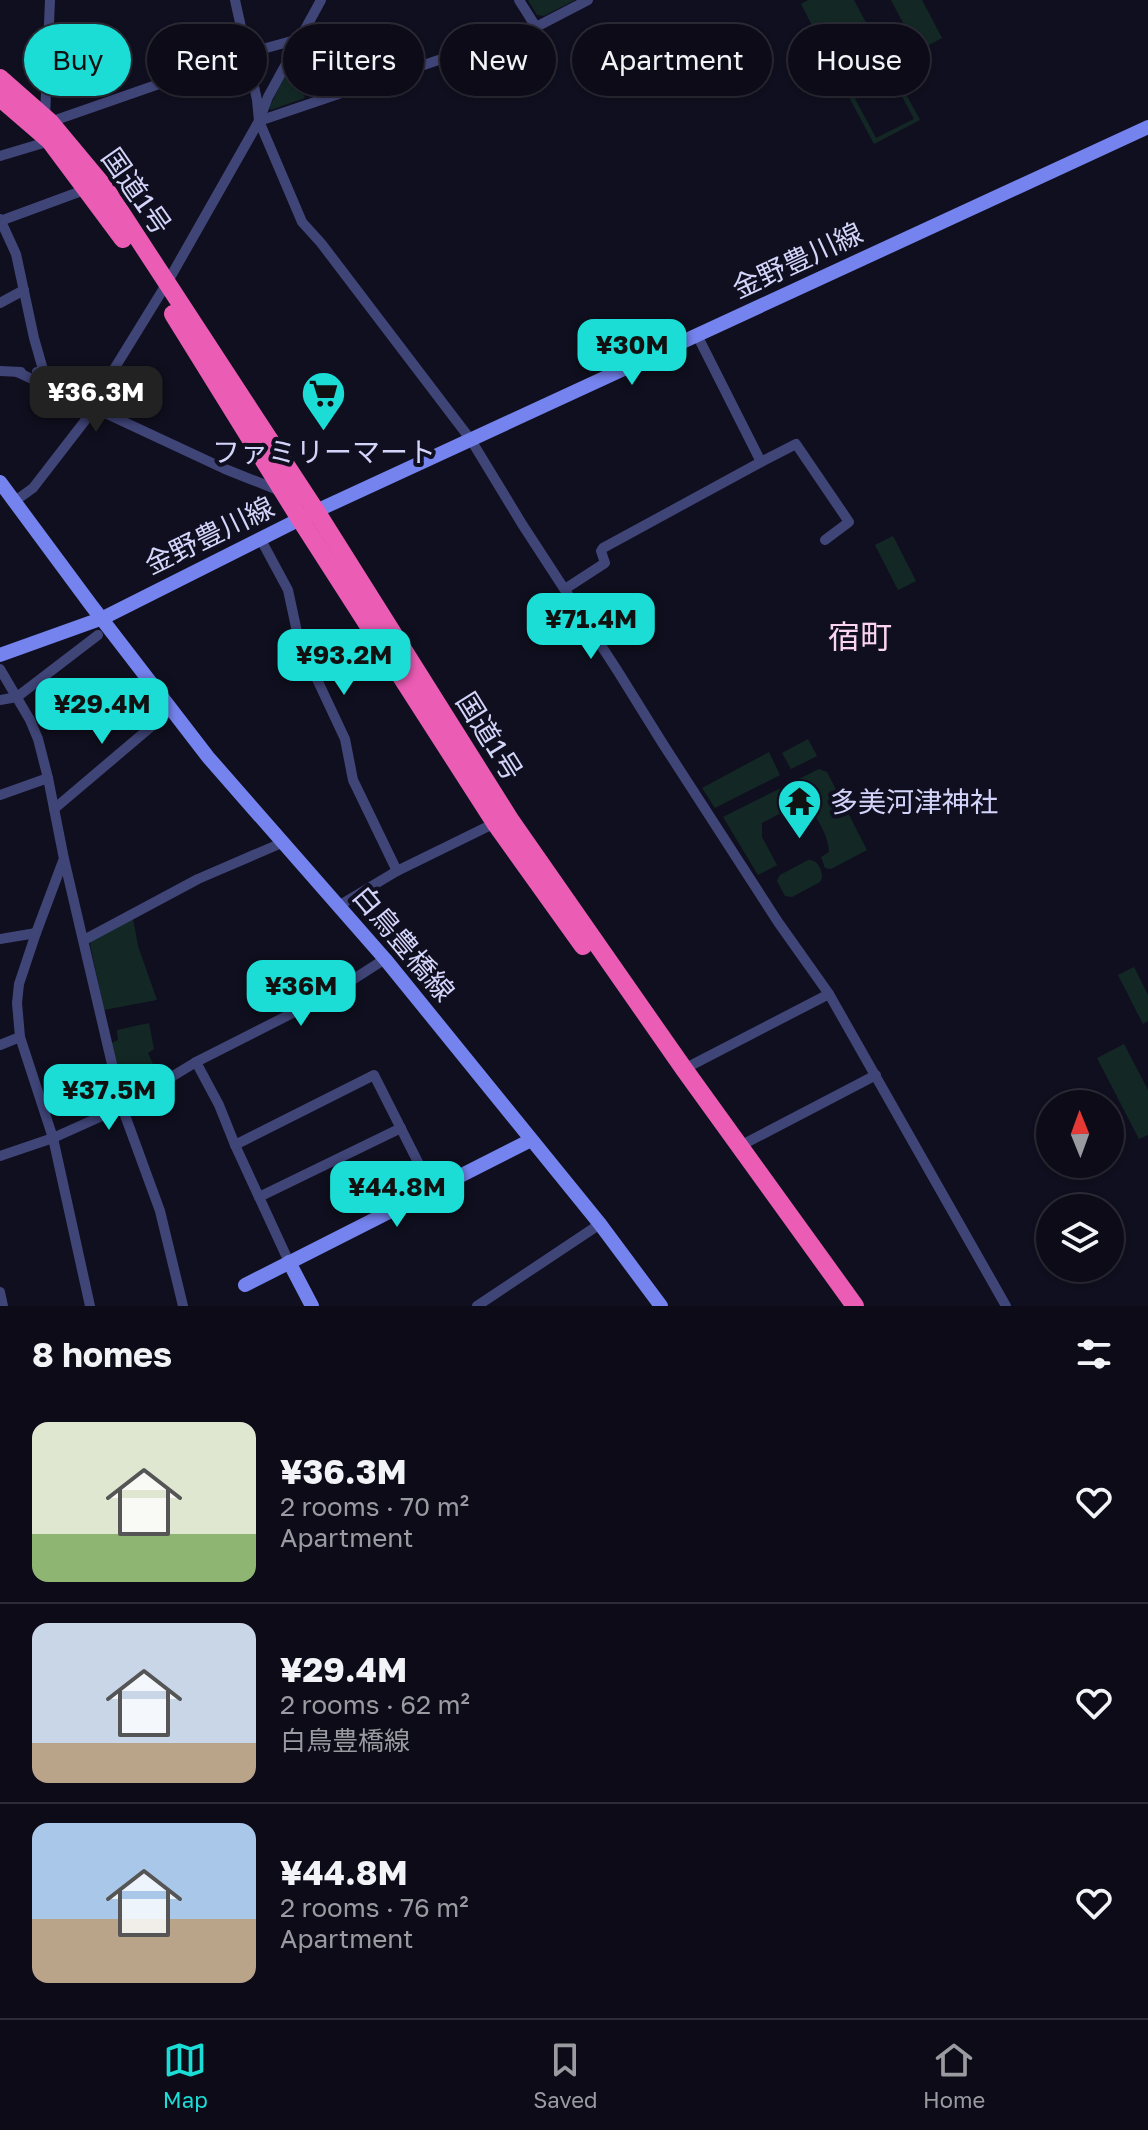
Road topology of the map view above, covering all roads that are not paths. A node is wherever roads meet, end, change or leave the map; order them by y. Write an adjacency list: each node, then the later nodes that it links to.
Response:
1 (50, 0): 17 (street)
2 (235, 0): 6 (street)
3 (321, 0): 7 (street)
4 (519, 0): 8 (street)
5 (588, 0): 9 (street)
6 (241, 24)
7 (307, 24)
8 (534, 24)
9 (542, 24)
10 (440, 60): 16 (street)
11 (283, 69): 16 (street)
12 (0, 78): 17 (highway, 国道1号)
13 (147, 90): 17 (street)
14 (255, 96): 16 (street)
15 (0, 98): 17 (highway, 国道1号)
16 (259, 121): 22 (street); 31 (street)
17 (48, 127): 19 (street); 20 (highway, 国道1号); 22 (highway, 国道1号)
18 (1148, 127): 25 (main road, 金野豊川線)
19 (0, 156)
20 (87, 189): 21 (street); 22 (highway, 国道1号)
21 (0, 220): 23 (street)
22 (164, 288): 29 (street); 34 (highway, 国道1号); 36 (highway, 国道1号)
23 (24, 290): 24 (street); 28 (street)
24 (0, 303)
25 (697, 335): 31 (main road, 金野豊川線); 32 (street)
26 (0, 371): 27 (street)
27 (17, 372): 28 (street); 30 (street)
28 (44, 373): 29 (street)
29 (111, 374): 30 (street)
30 (93, 407): 34 (street); 35 (street)
31 (471, 440): 36 (main road, 金野豊川線); 39 (street)
32 (761, 462): 38 (street); 39 (street)
33 (0, 482): 35 (main road)
34 (284, 492): 36 (highway, 国道1号)
35 (15, 501): 40 (main road)
36 (308, 515): 37 (main road, 金野豊川線); 50 (highway, 国道1号); 63 (highway, 国道1号)
37 (260, 538): 40 (main road, 金野豊川線); 53 (street)
38 (825, 540)
39 (565, 589): 59 (street)
40 (103, 618): 42 (main road, 金野豊川線); 46 (main road, 白鳥豊橋線)
41 (98, 635): 44 (street)
42 (0, 655)
43 (0, 669): 44 (street)
44 (17, 697): 45 (street); 47 (street)
45 (0, 700)
46 (172, 709): 49 (street); 51 (main road, 白鳥豊橋線)
47 (48, 778): 48 (street); 49 (street)
48 (0, 795)
49 (54, 809): 52 (street)
50 (495, 823): 53 (street); 84 (highway, 国道1号)
51 (284, 842): 54 (main road, 白鳥豊橋線); 57 (street)
52 (64, 859): 55 (street); 57 (street)
53 (397, 871): 54 (street)
54 (340, 905): 58 (main road, 白鳥豊橋線)
55 (36, 933): 56 (street); 60 (street)
56 (0, 939)
57 (84, 940): 65 (street)
58 (385, 959): 62 (street); 68 (main road, 白鳥豊橋線)
59 (829, 994): 63 (street); 64 (street)
60 (20, 1037): 61 (street); 67 (street)
61 (0, 1045)
62 (196, 1062): 65 (street); 69 (street)
63 (684, 1069): 70 (highway, 国道1号)
64 (876, 1075): 70 (street); 86 (street)
65 (122, 1107): 67 (street); 80 (street)
66 (401, 1128): 69 (street); 72 (street); 73 (street)
67 (53, 1138): 71 (street); 79 (street)
68 (531, 1140): 72 (main road); 74 (main road, 白鳥豊橋線)
69 (235, 1145): 73 (street)
70 (740, 1146): 85 (highway, 国道1号)
71 (0, 1156)
72 (432, 1190): 75 (main road)
73 (259, 1197): 75 (street)
74 (600, 1224): 82 (street); 83 (main road, 白鳥豊橋線)
75 (289, 1262): 76 (main road); 81 (main road)
76 (245, 1285)
77 (0, 1292): 78 (street)
78 (3, 1306)
79 (90, 1306)
80 (183, 1306)
81 (312, 1306)
82 (477, 1306)
83 (661, 1306)
84 (841, 1306)
85 (855, 1306)
86 (1006, 1306)

